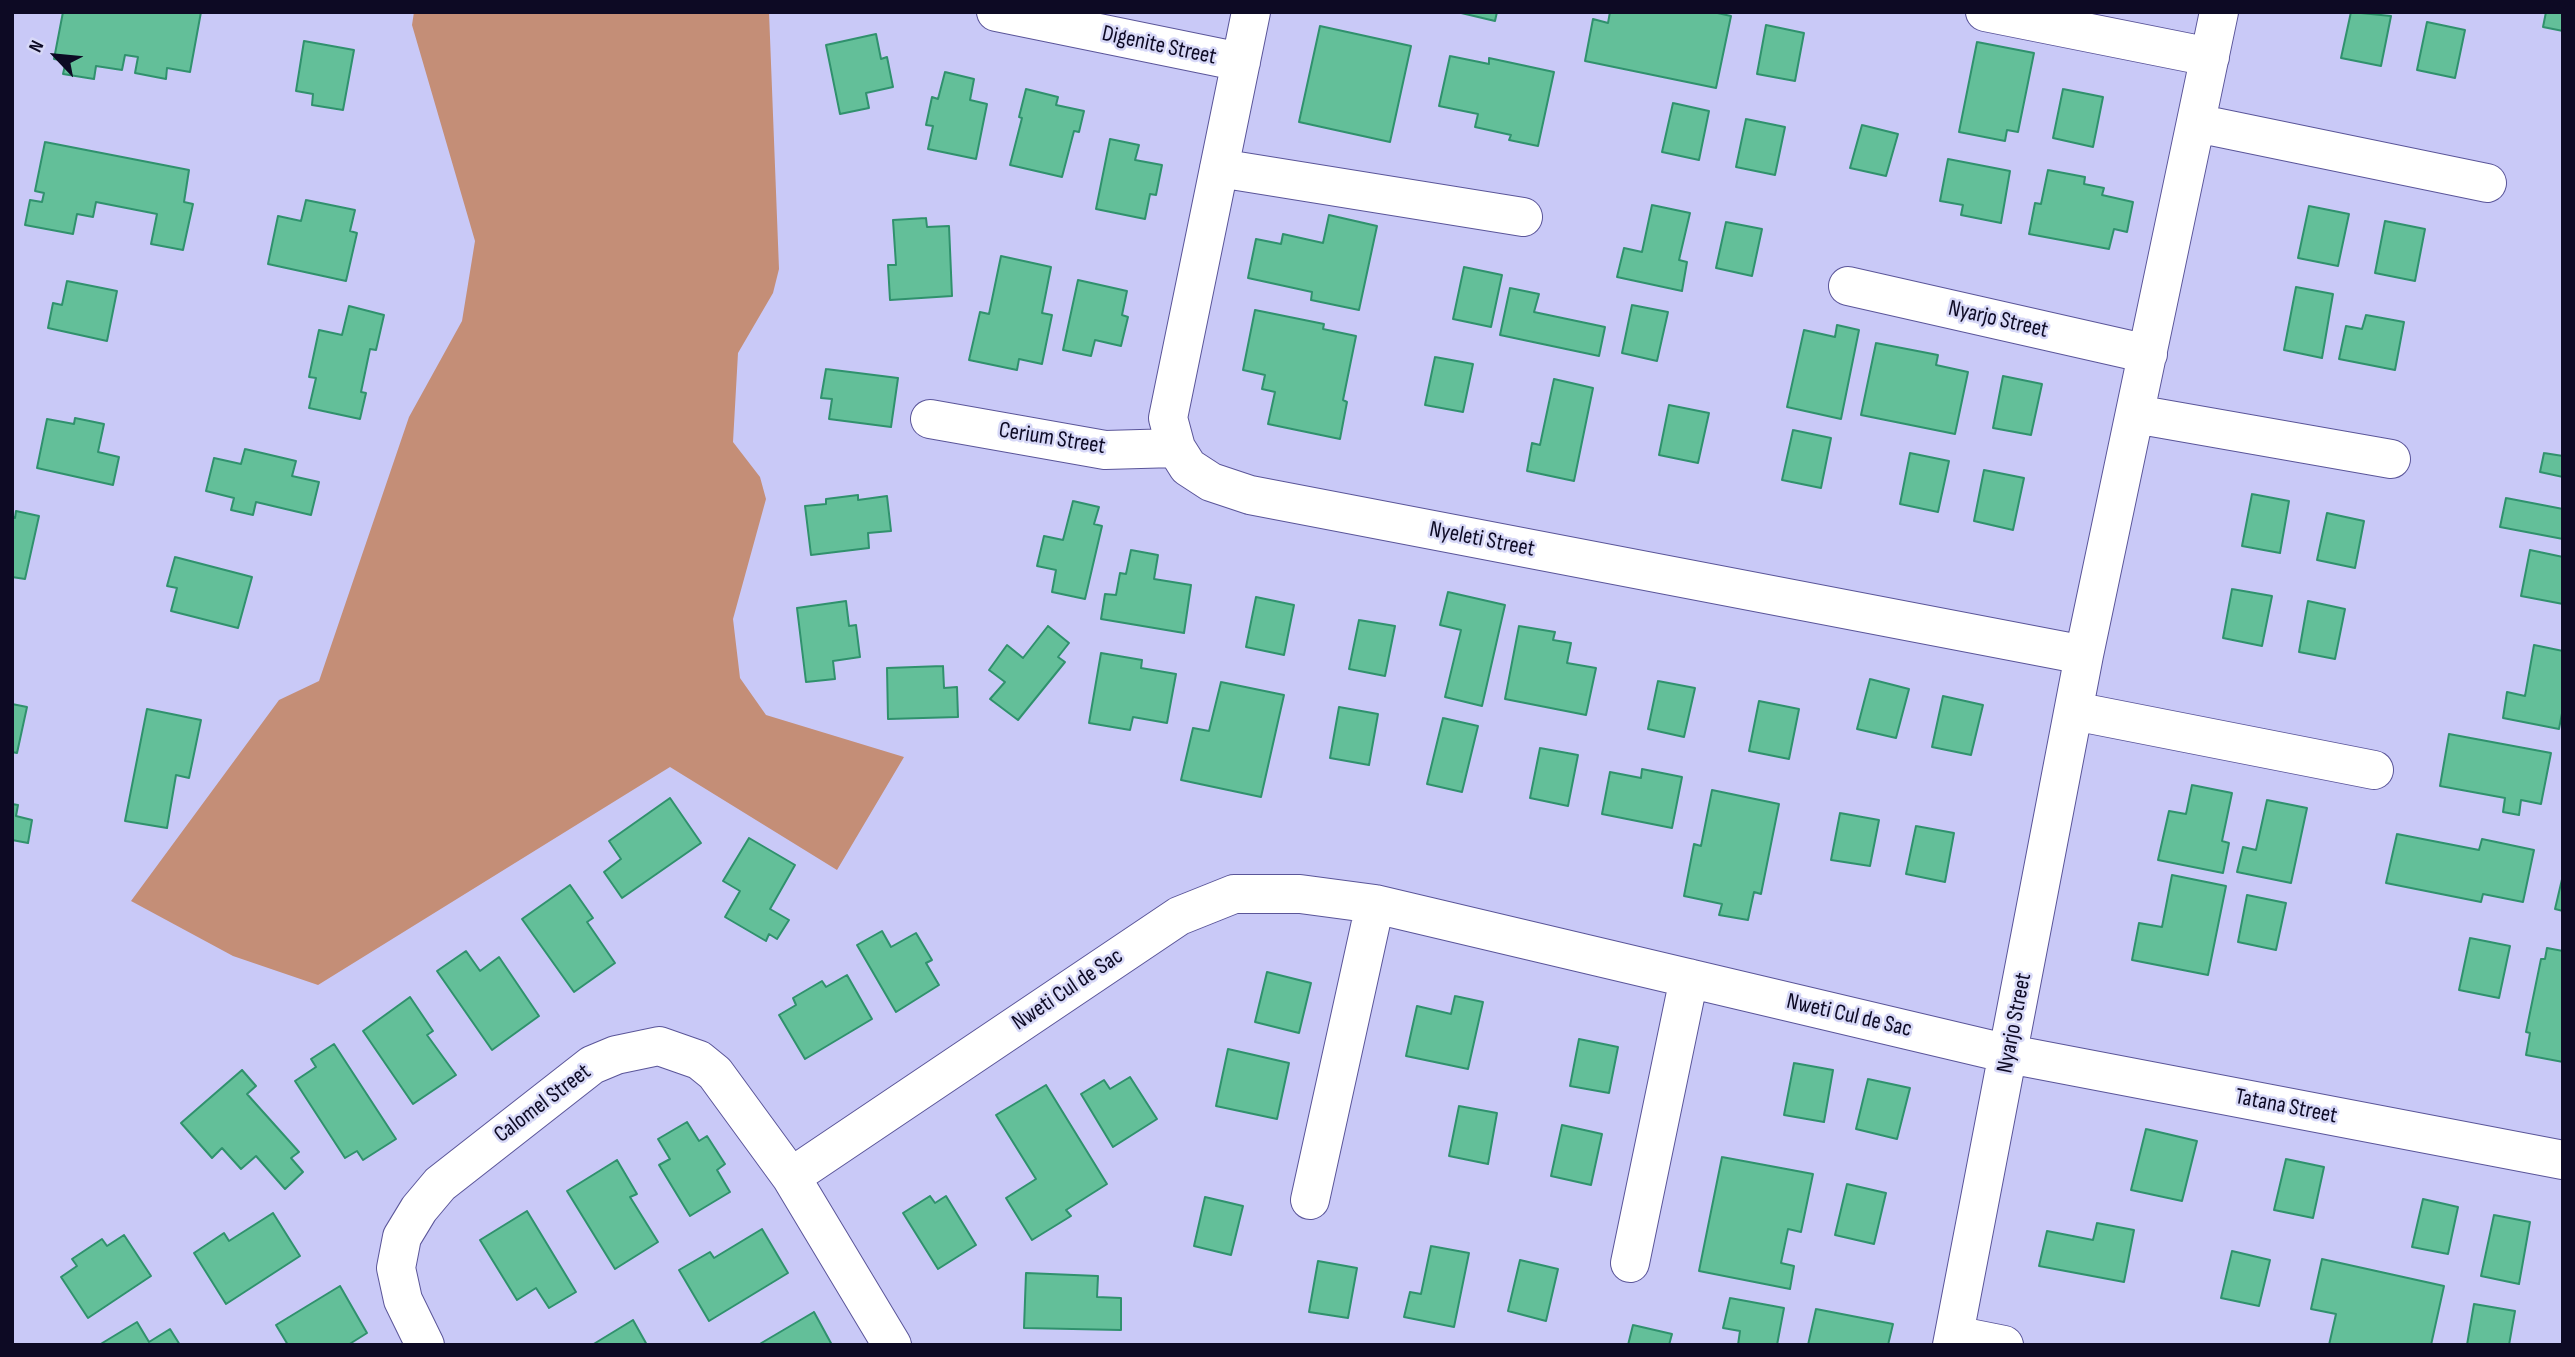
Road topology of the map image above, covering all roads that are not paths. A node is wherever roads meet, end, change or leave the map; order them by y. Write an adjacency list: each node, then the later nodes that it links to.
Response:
1 (996, 12): 6 (street, Digenite Street)
2 (1251, 12): 6 (street, Nyeleti Street)
3 (1984, 12): 5 (street)
4 (2219, 12): 5 (street, Nyarjo Street)
5 (2210, 57): 7 (street, Nyarjo Street)
6 (1241, 62): 8 (street, Nyeleti Street)
7 (2196, 123): 9 (street); 12 (street, Nyarjo Street)
8 (1219, 168): 10 (street); 15 (street, Nyeleti Street)
9 (2487, 183)
10 (1523, 217)
11 (1849, 286): 12 (street, Nyarjo Street)
12 (2148, 354): 13 (street, Nyarjo Street)
13 (2135, 414): 16 (street); 17 (street, Nyarjo Street)
14 (930, 419): 15 (street, Cerium Street)
15 (1176, 448): 17 (street, Nyeleti Street)
16 (2391, 459)
17 (2084, 655): 18 (street, Nyarjo Street)
18 (2074, 711): 19 (street); 22 (street, Nyarjo Street)
19 (2374, 770)
20 (1375, 904): 21 (street, Nweti Cul de Sac); 24 (street, Nweti Cul de Sac); 25 (street)
21 (1689, 978): 22 (street, Nweti Cul de Sac); 26 (street)
22 (2009, 1054): 23 (street, Tatana Street); 27 (street, Nyarjo Street)
23 (2563, 1160)
24 (791, 1177): 28 (street, Calomel Street); 29 (street, Calomel Street)
25 (1310, 1200)
26 (1630, 1263)
27 (1953, 1340): 30 (street, Nyarjo Street)
28 (425, 1345)
29 (892, 1345)
30 (2004, 1345)

